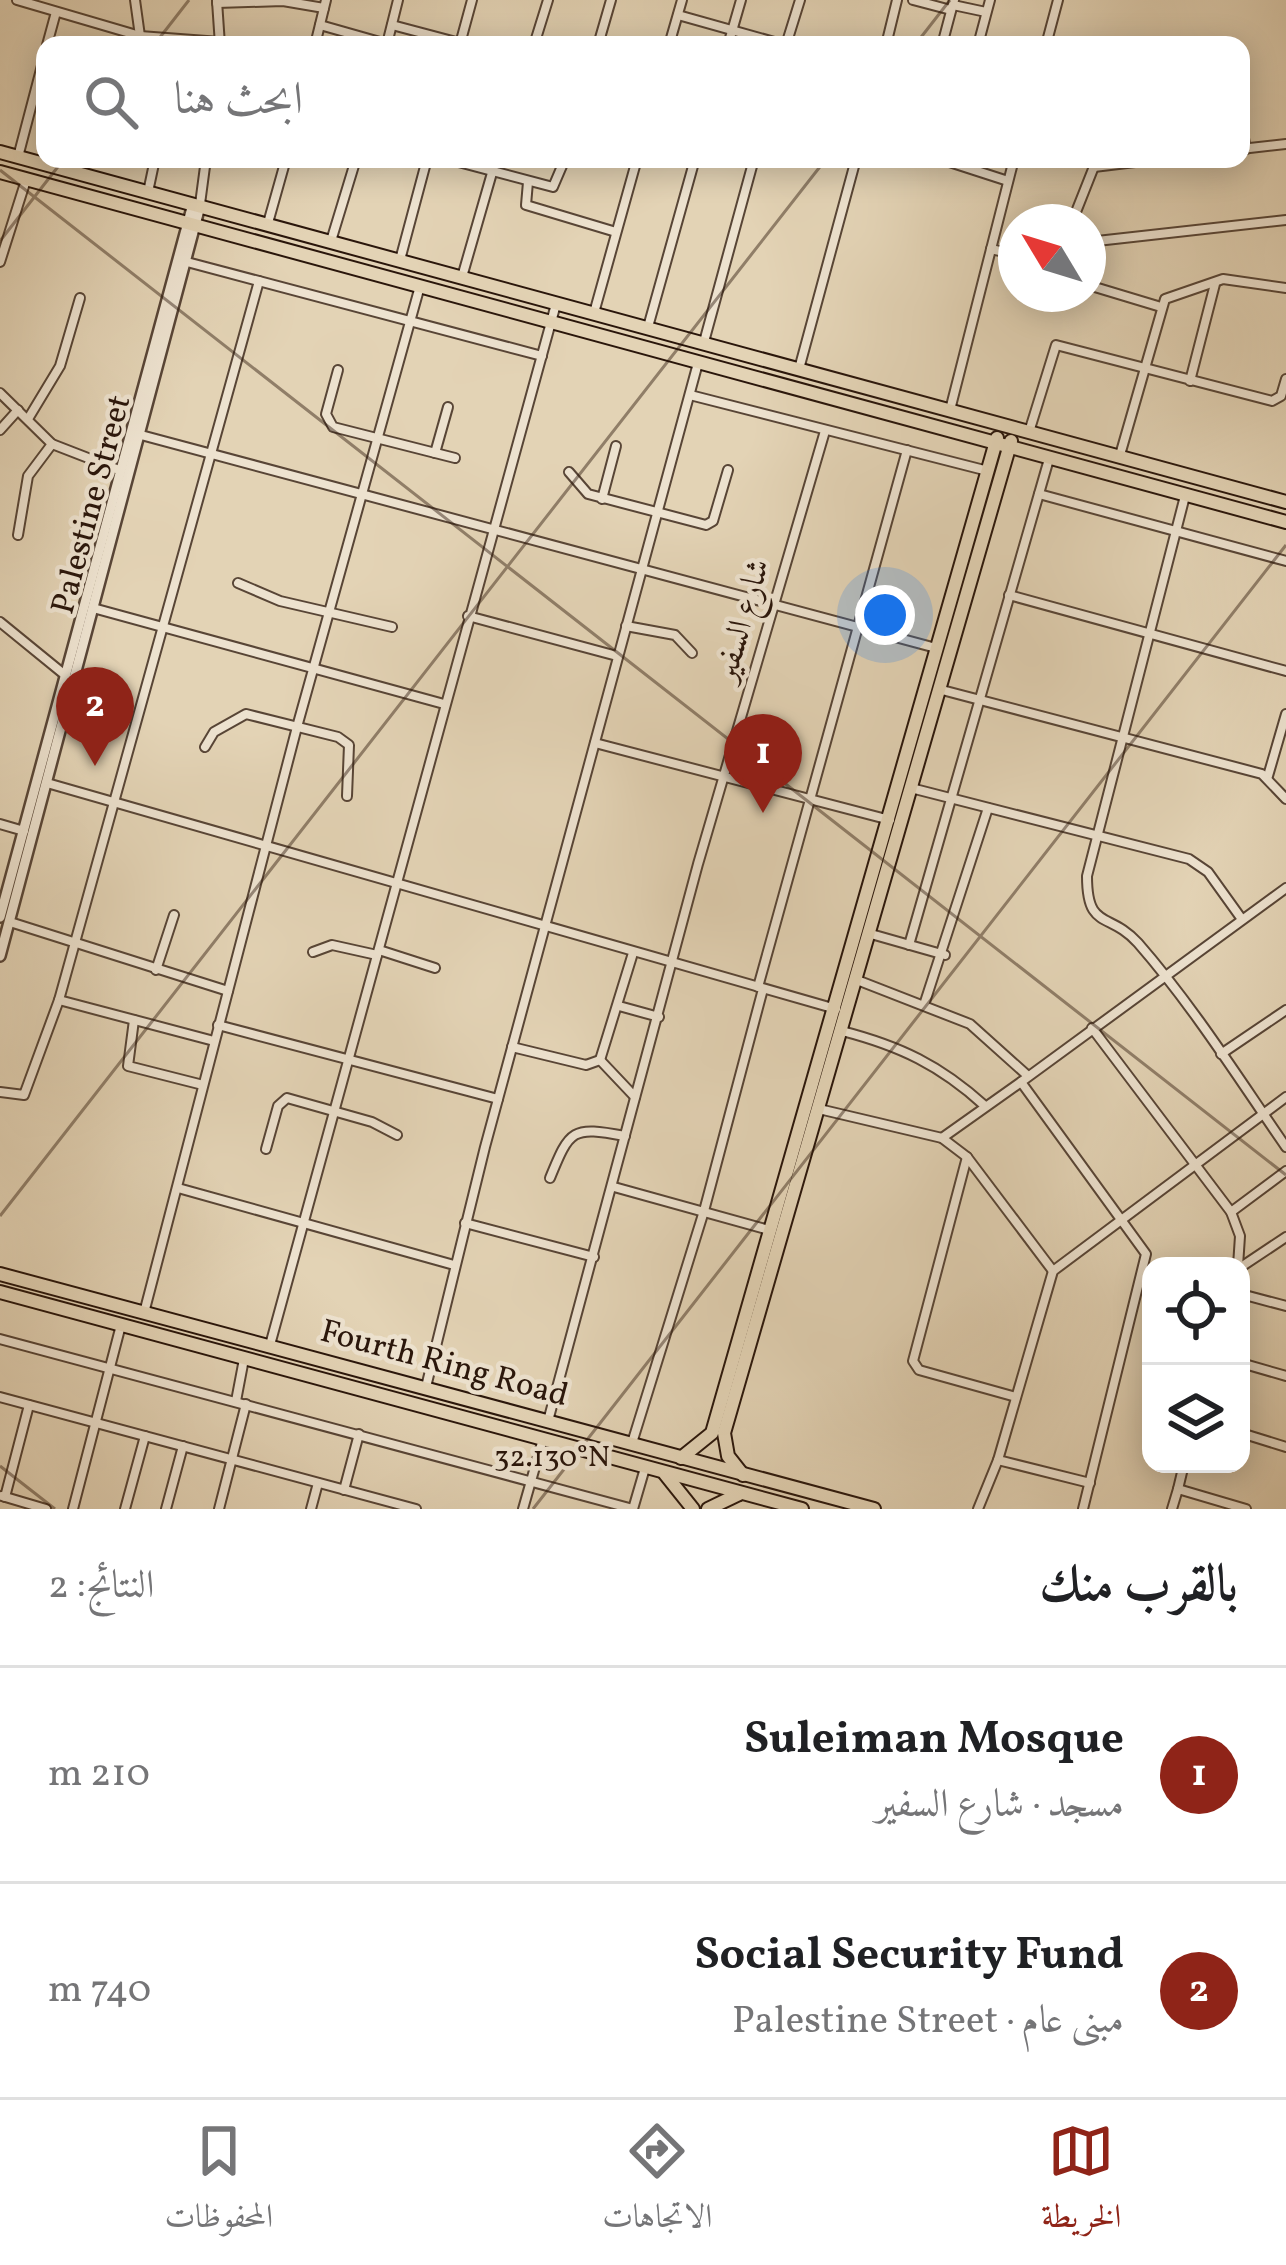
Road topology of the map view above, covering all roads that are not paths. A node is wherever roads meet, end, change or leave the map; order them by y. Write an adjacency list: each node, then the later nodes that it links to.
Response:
1 (17, 0): 17 (street)
2 (135, 0): 27 (street)
3 (398, 0): 21 (street)
4 (472, 0): 33 (street)
5 (548, 0): 34 (street)
6 (611, 0): 35 (street)
7 (682, 0): 19 (street)
8 (740, 0): 22 (street)
9 (800, 0): 39 (street)
10 (897, 0): 40 (street)
11 (913, 0): 16 (street)
12 (990, 0): 18 (street)
13 (1058, 0): 43 (street)
14 (217, 2): 15 (street); 28 (street)
15 (325, 4): 20 (street)
16 (953, 5): 18 (street); 41 (street)
17 (56, 12): 23 (street); 24 (street)
18 (986, 12): 42 (street)
19 (678, 15): 22 (street); 36 (street)
20 (320, 25): 29 (street); 30 (street)
21 (392, 25): 31 (street); 32 (street)
22 (732, 29): 37 (street); 38 (street)
23 (118, 31): 25 (street); 26 (street)
24 (50, 36)
25 (117, 36)
26 (136, 36)
27 (140, 36)
28 (219, 36)
29 (317, 36)
30 (357, 36)
31 (389, 36)
32 (431, 36)
33 (462, 36)
34 (537, 36)
35 (601, 36)
36 (672, 36)
37 (730, 36)
38 (756, 36)
39 (789, 36)
40 (888, 36)
41 (944, 36)
42 (980, 36)
43 (1048, 36)
44 (36, 88): 48 (street)
45 (1286, 144): 46 (street)
46 (1250, 148)
47 (0, 152): 48 (main road)
48 (18, 157): 49 (main road)
49 (36, 162)
50 (59, 168): 69 (main road)
51 (83, 168): 69 (street)
52 (153, 168): 73 (street)
53 (204, 168): 74 (street)
54 (284, 168): 78 (street)
55 (353, 168): 81 (street)
56 (425, 168): 84 (street)
57 (478, 168): 68 (street)
58 (493, 168): 68 (street)
59 (562, 168): 72 (street)
60 (634, 168): 79 (street)
61 (692, 168): 99 (street)
62 (752, 168): 100 (street)
63 (854, 168): 103 (street)
64 (968, 168): 71 (street)
65 (1012, 168): 71 (street)
66 (1093, 168): 75 (street)
67 (0, 172): 70 (main road)
68 (492, 172): 72 (street); 87 (street)
69 (81, 174): 73 (main road)
70 (26, 179): 77 (main road); 85 (street)
71 (1008, 181): 82 (street)
72 (528, 182): 79 (street)
73 (148, 192): 74 (main road)
74 (197, 203): 77 (street, Palestine Street); 78 (main road)
75 (1079, 204)
76 (1286, 220): 80 (street)
77 (192, 224): 86 (street, Palestine Street); 90 (main road); 130 (street, Palestine Street)
78 (268, 224): 81 (main road)
79 (616, 232): 96 (street)
80 (1106, 240)
81 (331, 241): 84 (main road)
82 (991, 249): 83 (street); 112 (street)
83 (998, 251)
84 (400, 260): 87 (main road)
85 (0, 262)
86 (187, 262): 88 (street); 117 (street, Palestine Street)
87 (462, 277): 94 (main road)
88 (259, 281): 98 (street); 125 (street)
89 (1216, 282): 91 (street); 95 (street); 107 (street)
90 (421, 285): 97 (main road); 98 (street)
91 (1286, 288)
92 (1106, 290): 95 (street)
93 (80, 298): 113 (street)
94 (556, 303): 96 (main road); 97 (street)
95 (1161, 307): 104 (street)
96 (594, 313): 99 (main road)
97 (551, 321): 101 (street); 102 (main road)
98 (409, 322): 101 (street); 119 (street)
99 (648, 328): 100 (main road)
100 (704, 344): 103 (main road)
101 (542, 356): 141 (street)
102 (699, 362): 109 (street); 118 (main road)
103 (799, 369): 112 (main road)
104 (1144, 369): 107 (street); 114 (street); 127 (street)
105 (338, 370): 119 (street)
106 (1286, 379): 107 (street)
107 (1190, 381)
108 (0, 393): 111 (street)
109 (690, 395): 116 (street); 139 (street)
110 (448, 407): 126 (street)
111 (18, 410): 113 (street); 115 (street)
112 (950, 410): 114 (main road)
113 (28, 419): 120 (street)
114 (1015, 428): 121 (main road); 127 (main road)
115 (0, 430)
116 (825, 430): 123 (street); 150 (street, شارع السفير)
117 (141, 435): 125 (street); 151 (street, Palestine Street)
118 (967, 436): 121 (main road); 132 (main road)
119 (375, 440): 126 (street); 134 (street)
120 (52, 444): 130 (street); 143 (street)
121 (1002, 445): 124 (main road); 132 (main road)
122 (616, 446): 137 (street)
123 (907, 450): 132 (street); 158 (street)
124 (1028, 452): 129 (main road); 132 (main road)
125 (210, 453): 134 (street); 156 (street)
126 (435, 453): 128 (street)
127 (1120, 457): 138 (main road)
128 (454, 458)
129 (1050, 458): 135 (street); 136 (main road)
130 (119, 470): 165 (street, Palestine Street)
131 (728, 470): 139 (street)
132 (994, 470): 146 (main road); 148 (main road)
133 (569, 472): 137 (street)
134 (361, 494): 141 (street); 152 (street)
135 (1038, 494): 142 (street); 149 (street)
136 (1186, 494): 140 (main road); 142 (street)
137 (602, 499): 139 (street)
138 (1286, 502)
139 (658, 513): 145 (street)
140 (1286, 522)
141 (491, 530): 145 (street); 153 (street)
142 (1175, 531): 144 (street); 159 (street)
143 (18, 535)
144 (1286, 561)
145 (643, 569): 150 (street); 155 (street)
146 (956, 582): 148 (main road); 160 (main road)
147 (238, 583): 152 (street)
148 (971, 586): 166 (main road)
149 (1009, 596): 159 (street); 167 (street)
150 (773, 605): 158 (street); 175 (street, شارع السفير)
151 (93, 608): 156 (street); 173 (street, Palestine Street)
152 (329, 615): 157 (street); 163 (street)
153 (468, 616): 162 (street); 168 (street)
154 (0, 622): 165 (street)
155 (626, 626): 161 (street); 162 (street)
156 (162, 627): 163 (street); 183 (street)
157 (392, 628)
158 (859, 628): 160 (street); 182 (street)
159 (1149, 633): 164 (street); 171 (street)
160 (936, 648): 185 (main road)
161 (692, 653)
162 (618, 656): 172 (street)
163 (315, 669): 168 (street); 170 (street)
164 (1286, 671)
165 (65, 675): 173 (street, Palestine Street)
166 (942, 690): 167 (street); 178 (main road)
167 (980, 701): 171 (street); 180 (street)
168 (444, 704): 191 (street)
169 (1286, 714): 176 (street)
170 (297, 727): 174 (street); 179 (street); 190 (street)
171 (1122, 739): 176 (street); 189 (street)
172 (595, 743): 175 (street); 198 (street)
173 (52, 744): 177 (street, Palestine Street); 188 (street, Palestine Street)
174 (205, 746)
175 (724, 775): 182 (street); 207 (street, شارع السفير)
176 (1268, 776): 181 (street)
177 (47, 783): 183 (street); 197 (street, Palestine Street)
178 (911, 788): 180 (street); 186 (main road)
179 (347, 796)
180 (952, 799): 184 (street); 201 (street)
181 (1286, 799)
182 (812, 800): 185 (street); 212 (street)
183 (118, 804): 190 (street); 200 (street)
184 (988, 808): 189 (street); 205 (street)
185 (886, 820): 186 (street); 193 (main road)
186 (902, 823): 194 (main road)
187 (0, 824): 188 (street)
188 (24, 831): 197 (street, Palestine Street)
189 (1097, 835): 196 (street); 210 (street)
190 (265, 846): 191 (street); 213 (street)
191 (396, 881): 198 (street); 203 (street)
192 (1286, 888): 196 (street)
193 (865, 894): 194 (main road); 217 (main road)
194 (881, 898): 199 (main road)
195 (174, 915): 209 (street)
196 (1241, 918): 210 (street)
197 (5, 920): 200 (street); 206 (street, Palestine Street)
198 (546, 924): 204 (street); 225 (street)
199 (871, 934): 201 (street); 211 (main road)
200 (76, 942): 209 (street); 214 (street)
201 (909, 945): 205 (street)
202 (313, 952): 203 (street)
203 (378, 953): 208 (street); 228 (street)
204 (633, 953): 207 (street); 216 (street)
205 (945, 955): 215 (street)
206 (0, 956)
207 (673, 964): 212 (street); 219 (street, شارع السفير)
208 (435, 968)
209 (156, 970): 213 (street)
210 (1163, 976): 222 (street); 226 (street)
211 (857, 980): 215 (street); 217 (main road)
212 (760, 988): 217 (street); 250 (street)
213 (228, 991): 221 (street)
214 (59, 1000): 220 (street); 231 (street)
215 (924, 1005): 229 (street)
216 (619, 1006): 219 (street); 227 (street)
217 (840, 1010): 223 (main road); 255 (main road)
218 (1286, 1010): 226 (street)
219 (658, 1017): 233 (street, شارع السفير)
220 (134, 1020): 224 (street); 230 (street)
221 (218, 1025): 224 (street); 228 (street)
222 (1093, 1028): 229 (street); 245 (street)
223 (842, 1031): 235 (street); 236 (main road)
224 (214, 1041): 230 (street)
225 (512, 1047): 227 (street); 234 (street)
226 (1221, 1054): 238 (street)
227 (600, 1060): 233 (street)
228 (347, 1061): 234 (street); 237 (street)
229 (1025, 1079): 235 (street); 252 (street)
230 (202, 1085): 249 (street)
231 (0, 1092)
232 (1286, 1096): 238 (street)
233 (635, 1097): 240 (street, شارع السفير)
234 (498, 1100): 254 (street)
235 (985, 1106): 241 (street)
236 (819, 1109): 241 (street); 297 (main road)
237 (332, 1110): 239 (street); 243 (street); 253 (street)
238 (1263, 1114): 242 (street); 245 (street)
239 (398, 1135)
240 (625, 1136): 247 (street); 248 (street, شارع السفير)
241 (941, 1138): 244 (street)
242 (1286, 1147)
243 (266, 1148)
244 (967, 1157): 261 (street); 280 (street)
245 (1196, 1166): 251 (street); 252 (street)
246 (1286, 1171): 251 (street)
247 (550, 1178)
248 (614, 1186): 250 (street); 257 (street, شارع السفير)
249 (177, 1188): 253 (street); 266 (street)
250 (704, 1211): 255 (street); 289 (street)
251 (1231, 1212): 258 (street)
252 (1123, 1222): 261 (street); 299 (street)
253 (302, 1223): 260 (street); 269 (street)
254 (465, 1223): 257 (street); 260 (street)
255 (769, 1230): 292 (main road)
256 (1286, 1237): 259 (street)
257 (594, 1257): 283 (street, شارع السفير)
258 (1239, 1257)
259 (1250, 1259)
260 (454, 1265): 278 (street)
261 (1053, 1271): 280 (street)
262 (0, 1274): 266 (main road, Fourth Ring Road)
263 (0, 1292): 267 (main road, Fourth Ring Road)
264 (1250, 1296): 265 (street)
265 (1286, 1306)
266 (144, 1313): 269 (main road, Fourth Ring Road)
267 (122, 1325): 271 (main road, Fourth Ring Road); 274 (street)
268 (0, 1339): 274 (street)
269 (270, 1345): 270 (main road, Fourth Ring Road)
270 (293, 1351): 272 (main road, Fourth Ring Road); 275 (main road)
271 (244, 1359): 275 (main road, Fourth Ring Road); 281 (street)
272 (329, 1361): 277 (main road); 278 (main road, Fourth Ring Road)
273 (1248, 1365): 276 (street)
274 (109, 1367): 281 (street); 284 (street)
275 (290, 1372): 277 (main road, Fourth Ring Road)
276 (1286, 1376)
277 (323, 1382): 288 (main road, Fourth Ring Road)
278 (426, 1387): 283 (main road, Fourth Ring Road)
279 (0, 1397): 282 (street)
280 (1017, 1397): 294 (street)
281 (241, 1402): 285 (street); 293 (street)
282 (29, 1405): 284 (street); 305 (street)
283 (548, 1421): 289 (main road, Fourth Ring Road)
284 (95, 1423): 286 (street); 307 (street)
285 (359, 1434): 298 (street); 301 (street)
286 (145, 1436): 290 (street); 308 (street)
287 (1250, 1436): 291 (street)
288 (543, 1439): 295 (main road, Fourth Ring Road); 298 (street)
289 (632, 1444): 292 (main road, Fourth Ring Road)
290 (183, 1446): 293 (street); 309 (street)
291 (1286, 1447)
292 (681, 1458): 297 (main road, Fourth Ring Road)
293 (232, 1459): 300 (street); 310 (street)
294 (998, 1460): 299 (street); 320 (street)
295 (652, 1468): 303 (main road, Fourth Ring Road); 315 (street); 316 (main road)
296 (1182, 1473): 302 (street)
297 (743, 1475): 319 (main road, Fourth Ring Road)
298 (530, 1481): 314 (street); 315 (street)
299 (1090, 1483): 321 (street)
300 (318, 1484): 301 (street); 311 (street)
301 (344, 1490): 304 (street)
302 (1178, 1490): 322 (street); 323 (street)
303 (742, 1493): 317 (main road); 318 (main road, Fourth Ring Road)
304 (368, 1496): 312 (street); 313 (street)
305 (2, 1497): 306 (street)
306 (46, 1509)
307 (73, 1509)
308 (125, 1509)
309 (166, 1509)
310 (221, 1509)
311 (310, 1509)
312 (364, 1509)
313 (416, 1509)
314 (523, 1509)
315 (633, 1509)
316 (693, 1509)
317 (708, 1509)
318 (802, 1509)
319 (874, 1509)
320 (978, 1509)
321 (1083, 1509)
322 (1172, 1509)
323 (1246, 1509)

